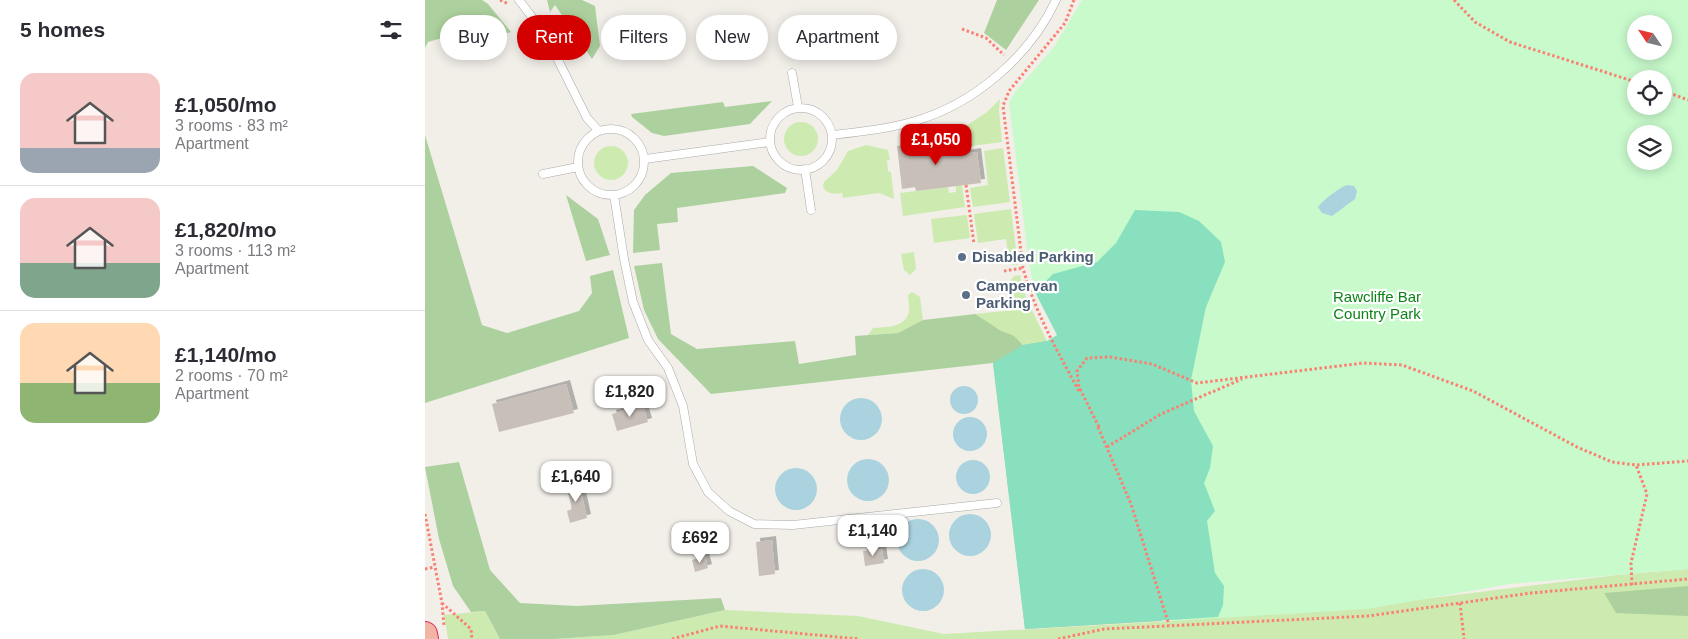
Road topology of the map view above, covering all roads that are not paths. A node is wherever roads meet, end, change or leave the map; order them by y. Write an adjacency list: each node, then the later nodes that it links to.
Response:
1 (519, 0): 5 (lane)
2 (1056, 0): 6 (lane)
3 (792, 73): 4 (lane)
4 (798, 107): 6 (lane); 7 (lane)
5 (599, 131): 8 (lane); 9 (lane)
6 (832, 135): 10 (lane)
7 (770, 142): 8 (lane); 10 (lane)
8 (645, 159): 12 (lane)
9 (578, 167): 11 (lane); 12 (lane)
10 (805, 169): 13 (lane)
11 (543, 174)
12 (614, 195): 14 (lane)
13 (811, 210)
14 (997, 503)

